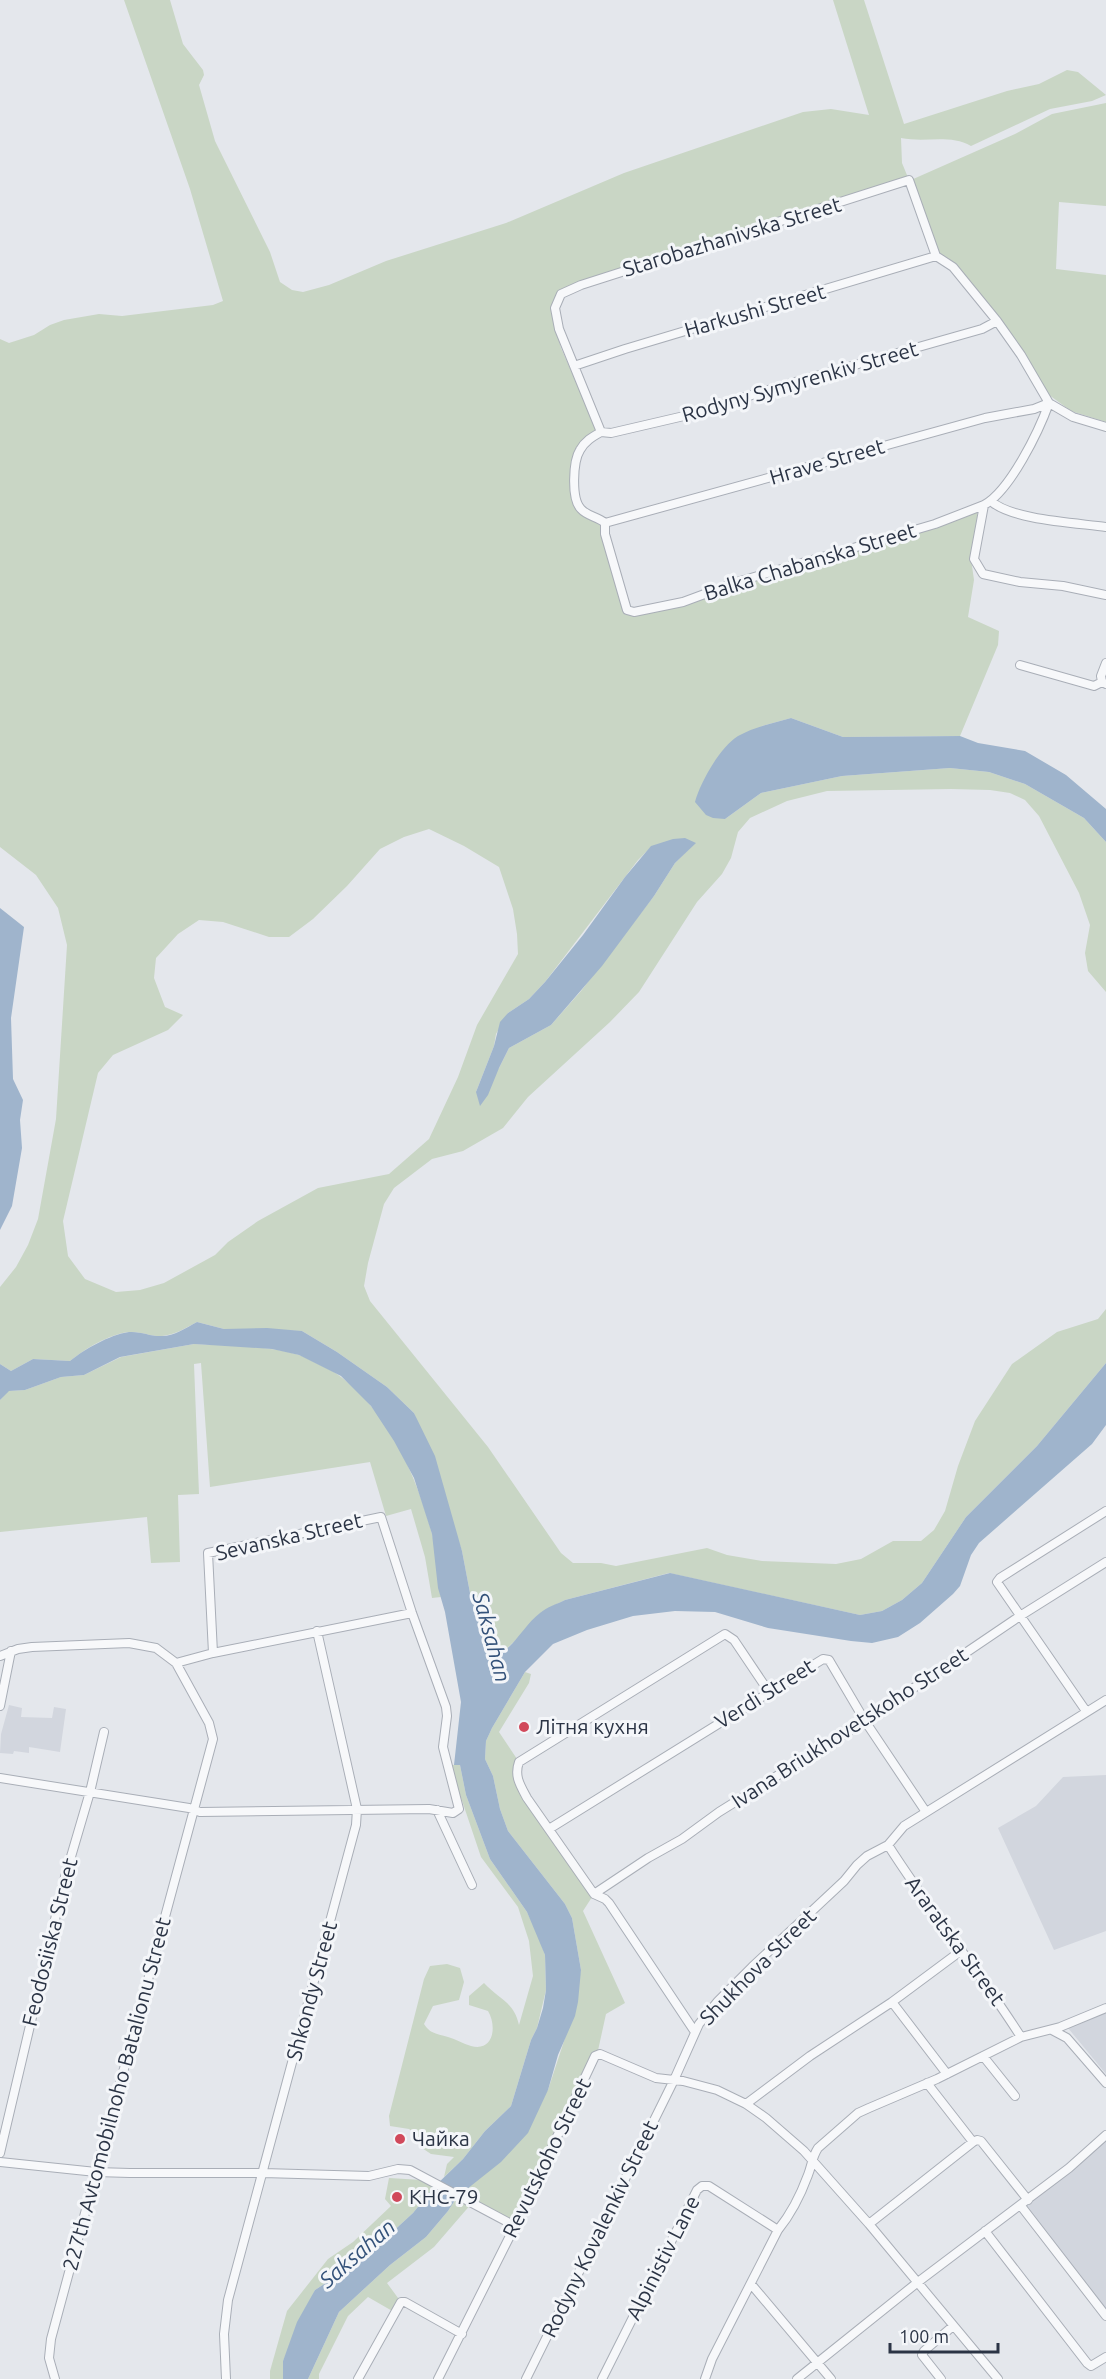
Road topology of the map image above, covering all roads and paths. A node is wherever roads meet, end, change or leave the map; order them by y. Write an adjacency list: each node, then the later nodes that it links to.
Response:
1 (936, 256): 2 (street); 3 (street, Harkushi Street); 3 (street, Starobazhanivska Street)
2 (997, 321): 4 (street); 6 (street, Rodyny Symyrenkiv Street)
3 (574, 366): 6 (street)
4 (1049, 403): 5 (street); 7 (street); 8 (street, Hrave Street)
5 (1106, 427)
6 (601, 432): 8 (street)
7 (987, 503): 8 (street, Balka Chabanska Street); 9 (street); 10 (street)
8 (605, 523)
9 (1106, 527)
10 (1106, 595)
11 (1106, 663): 13 (street)
12 (1020, 665): 13 (street)
13 (1104, 683)
14 (1106, 1511): 17 (street)
15 (1106, 1562): 17 (street, Ivana Briukhovetskoho Street)
16 (412, 1613): 18 (street); 20 (street, Sevanska Street); 33 (street)
17 (1020, 1616): 26 (street); 27 (street, Ivana Briukhovetskoho Street)
18 (317, 1631): 20 (street); 31 (street, Shkondy Street)
19 (11, 1651): 21 (street); 22 (street); 25 (street)
20 (213, 1653): 22 (street)
21 (0, 1656)
22 (176, 1663): 32 (street, 227th Avtomobilnoho Batalionu Street)
23 (769, 1692): 27 (street, Verdi Street); 35 (street, Verdi Street); 35 (street)
24 (1106, 1700): 26 (street, Shukhova Street)
25 (0, 1706)
26 (1086, 1712): 34 (street, Shukhova Street)
27 (865, 1721): 34 (street, Verdi Street); 38 (street, Ivana Briukhovetskoho Street)
28 (104, 1732): 30 (street, Feodosiiska Street)
29 (0, 1778): 30 (street)
30 (90, 1792): 32 (street); 54 (street, Feodosiiska Street)
31 (357, 1809): 32 (street); 33 (street); 58 (street, Shkondy Street)
32 (196, 1810): 57 (street, 227th Avtomobilnoho Batalionu Street)
33 (437, 1810): 37 (street)
34 (926, 1812): 36 (street, Shukhova Street)
35 (549, 1829): 38 (street)
36 (888, 1845): 39 (street, Araratska Street); 43 (street, Shukhova Street)
37 (472, 1885)
38 (594, 1894): 43 (street)
39 (962, 1950): 40 (street); 44 (street, Araratska Street)
40 (892, 2002): 46 (street); 51 (street)
41 (1106, 2008): 42 (street)
42 (1052, 2030): 44 (street); 49 (street)
43 (695, 2032): 47 (street, Shukhova Street)
44 (1021, 2037): 45 (street)
45 (983, 2056): 46 (street); 50 (street)
46 (947, 2074): 48 (street)
47 (674, 2080): 51 (street); 62 (street, Revutskoho Street); 76 (street, Rodyny Kovalenkiv Street)
48 (927, 2083): 53 (street); 55 (street)
49 (1106, 2083)
50 (1015, 2096)
51 (746, 2104): 55 (street)
52 (1106, 2135): 59 (street)
53 (973, 2142): 59 (street); 61 (street)
54 (0, 2153)
55 (812, 2160): 61 (street); 63 (street)
56 (0, 2162): 57 (street)
57 (96, 2172): 58 (street); 72 (street, 227th Avtomobilnoho Batalionu Street)
58 (263, 2173): 62 (street); 73 (street, Shkondy Street)
59 (1028, 2200): 60 (street)
60 (1020, 2206): 64 (street); 67 (street)
61 (869, 2224): 65 (street)
62 (515, 2226): 69 (street, Revutskoho Street)
63 (778, 2230): 66 (street); 77 (street, Alpinistiv Lane)
64 (985, 2231): 65 (street); 70 (street)
65 (918, 2282): 68 (street); 71 (street)
66 (751, 2284): 71 (street); 78 (street)
67 (1106, 2316)
68 (953, 2326): 81 (street); 82 (street)
69 (462, 2334): 74 (street); 75 (street, Revutskoho Street)
70 (1106, 2357)
71 (818, 2362): 79 (street); 80 (street)
72 (55, 2379)
73 (226, 2379)
74 (358, 2379)
75 (438, 2379)
76 (526, 2379)
77 (602, 2379)
78 (705, 2379)
79 (797, 2379)
80 (831, 2379)
81 (941, 2379)
82 (998, 2379)

